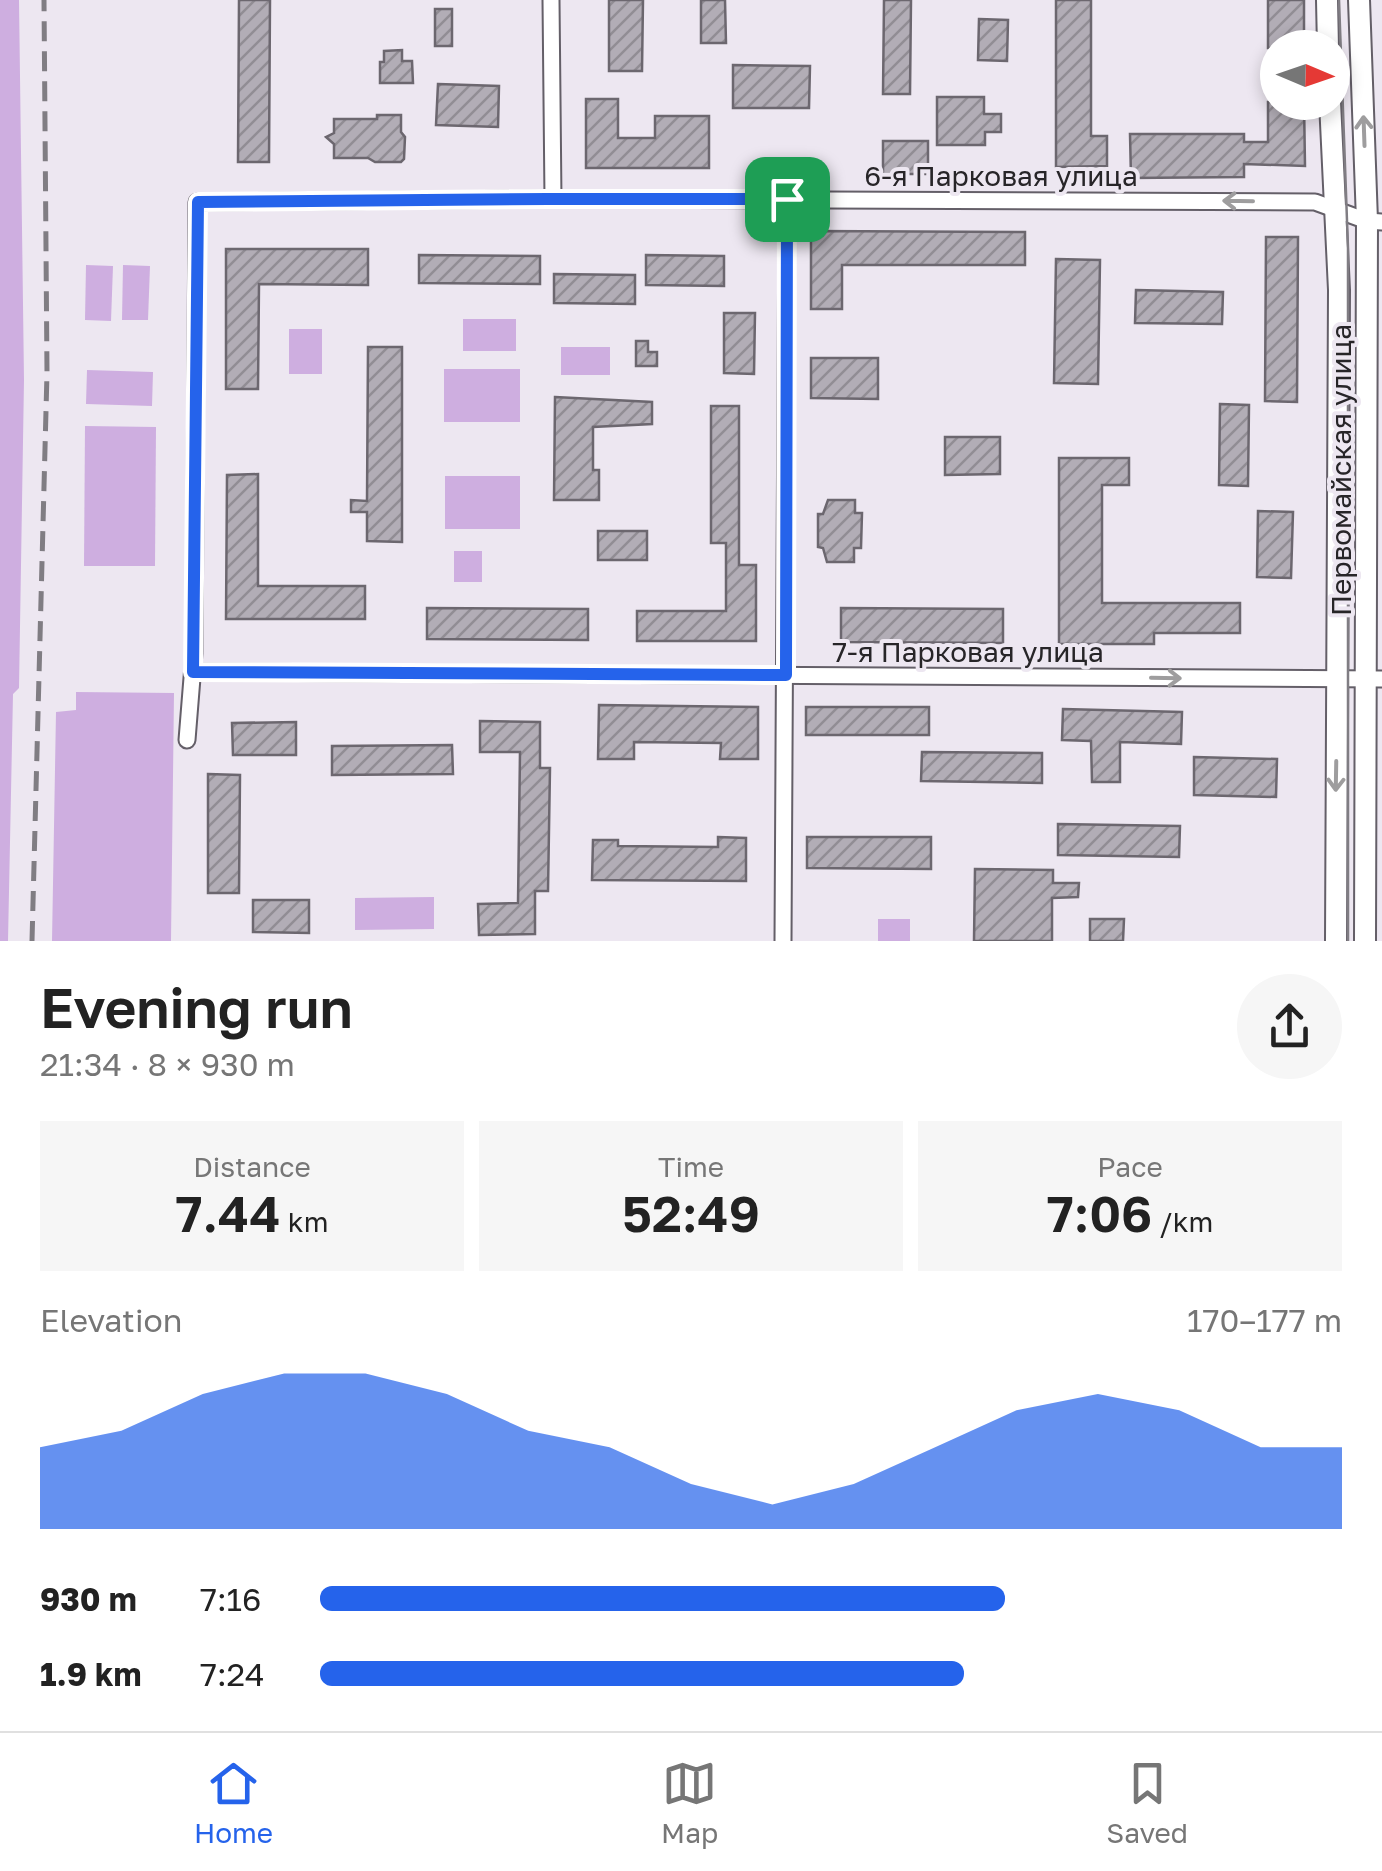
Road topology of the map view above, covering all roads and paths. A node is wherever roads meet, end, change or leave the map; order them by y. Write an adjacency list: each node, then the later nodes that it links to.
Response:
1 (551, 0): 6 (street)
2 (1327, 0): 4 (main road)
3 (1359, 0): 9 (main road, Первомайская улица, one-way to 3)
4 (1328, 30)
5 (1331, 120): 8 (main road, Первомайская улица)
6 (553, 199): 7 (street, 6-я Парковая улица); 10 (street, 6-я Парковая улица)
7 (787, 199): 8 (street, 6-я Парковая улица, one-way to 7); 11 (street)
8 (1335, 208): 9 (street, 6-я Парковая улица); 12 (main road, Первомайская улица)
9 (1375, 221): 13 (main road, Первомайская улица)
10 (193, 672): 11 (street, 7-я Парковая улица); 14 (street)
11 (786, 675): 12 (street, 7-я Парковая улица, one-way to 12); 15 (street)
12 (1336, 679): 13 (street, 7-я Парковая улица); 16 (main road, Первомайская улица, one-way to 16)
13 (1374, 679): 17 (main road, Первомайская улица)
14 (187, 740)
15 (784, 941)
16 (1336, 941)
17 (1364, 941)

